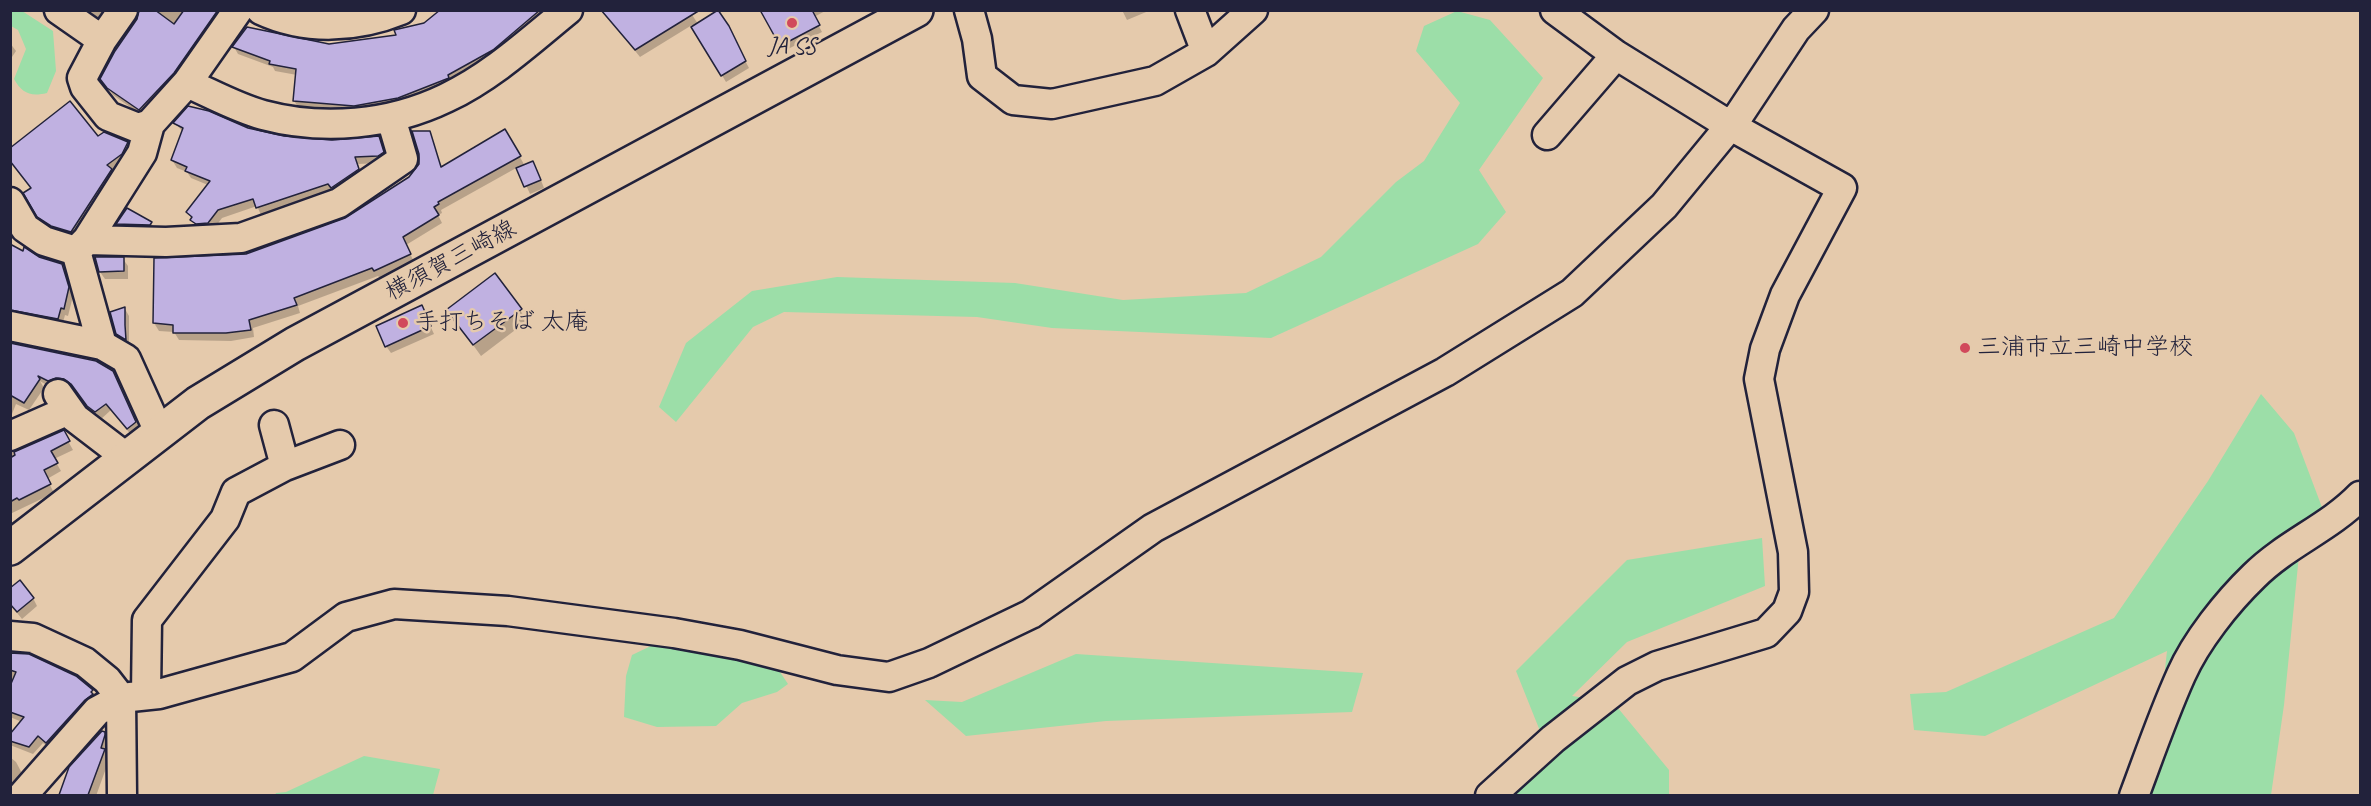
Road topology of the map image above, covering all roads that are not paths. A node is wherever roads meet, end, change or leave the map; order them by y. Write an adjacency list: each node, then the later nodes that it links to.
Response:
1 (59, 10): 13 (street)
2 (123, 10): 13 (street)
3 (238, 10): 16 (street)
4 (261, 10): 5 (street)
5 (401, 10)
6 (568, 10): 17 (street)
7 (916, 10): 27 (main road, 横須賀三崎線)
8 (969, 10): 14 (street)
9 (1190, 10): 14 (street)
10 (1253, 10): 14 (street)
11 (1555, 10): 15 (street)
12 (1814, 10): 19 (street)
13 (102, 40): 18 (street)
14 (1206, 52)
15 (1616, 55): 19 (street); 20 (street)
16 (187, 83): 17 (street); 18 (street)
17 (391, 118): 22 (street)
18 (150, 124): 22 (street)
19 (1729, 125): 34 (street); 37 (street)
20 (1547, 135)
21 (10, 201): 22 (street)
22 (82, 246): 24 (street)
23 (10, 326): 24 (street)
24 (102, 345): 27 (street)
25 (12, 425): 29 (street)
26 (274, 425): 30 (street)
27 (159, 432): 29 (main road, 横須賀三崎線)
28 (340, 445): 30 (street)
29 (126, 457): 32 (main road, 横須賀三崎線)
30 (285, 466): 34 (street)
31 (2361, 496): 38 (street)
32 (10, 548)
33 (10, 636): 34 (street)
34 (134, 696): 35 (street); 36 (street)
35 (22, 795)
36 (122, 795)
37 (1490, 795)
38 (2134, 795)

